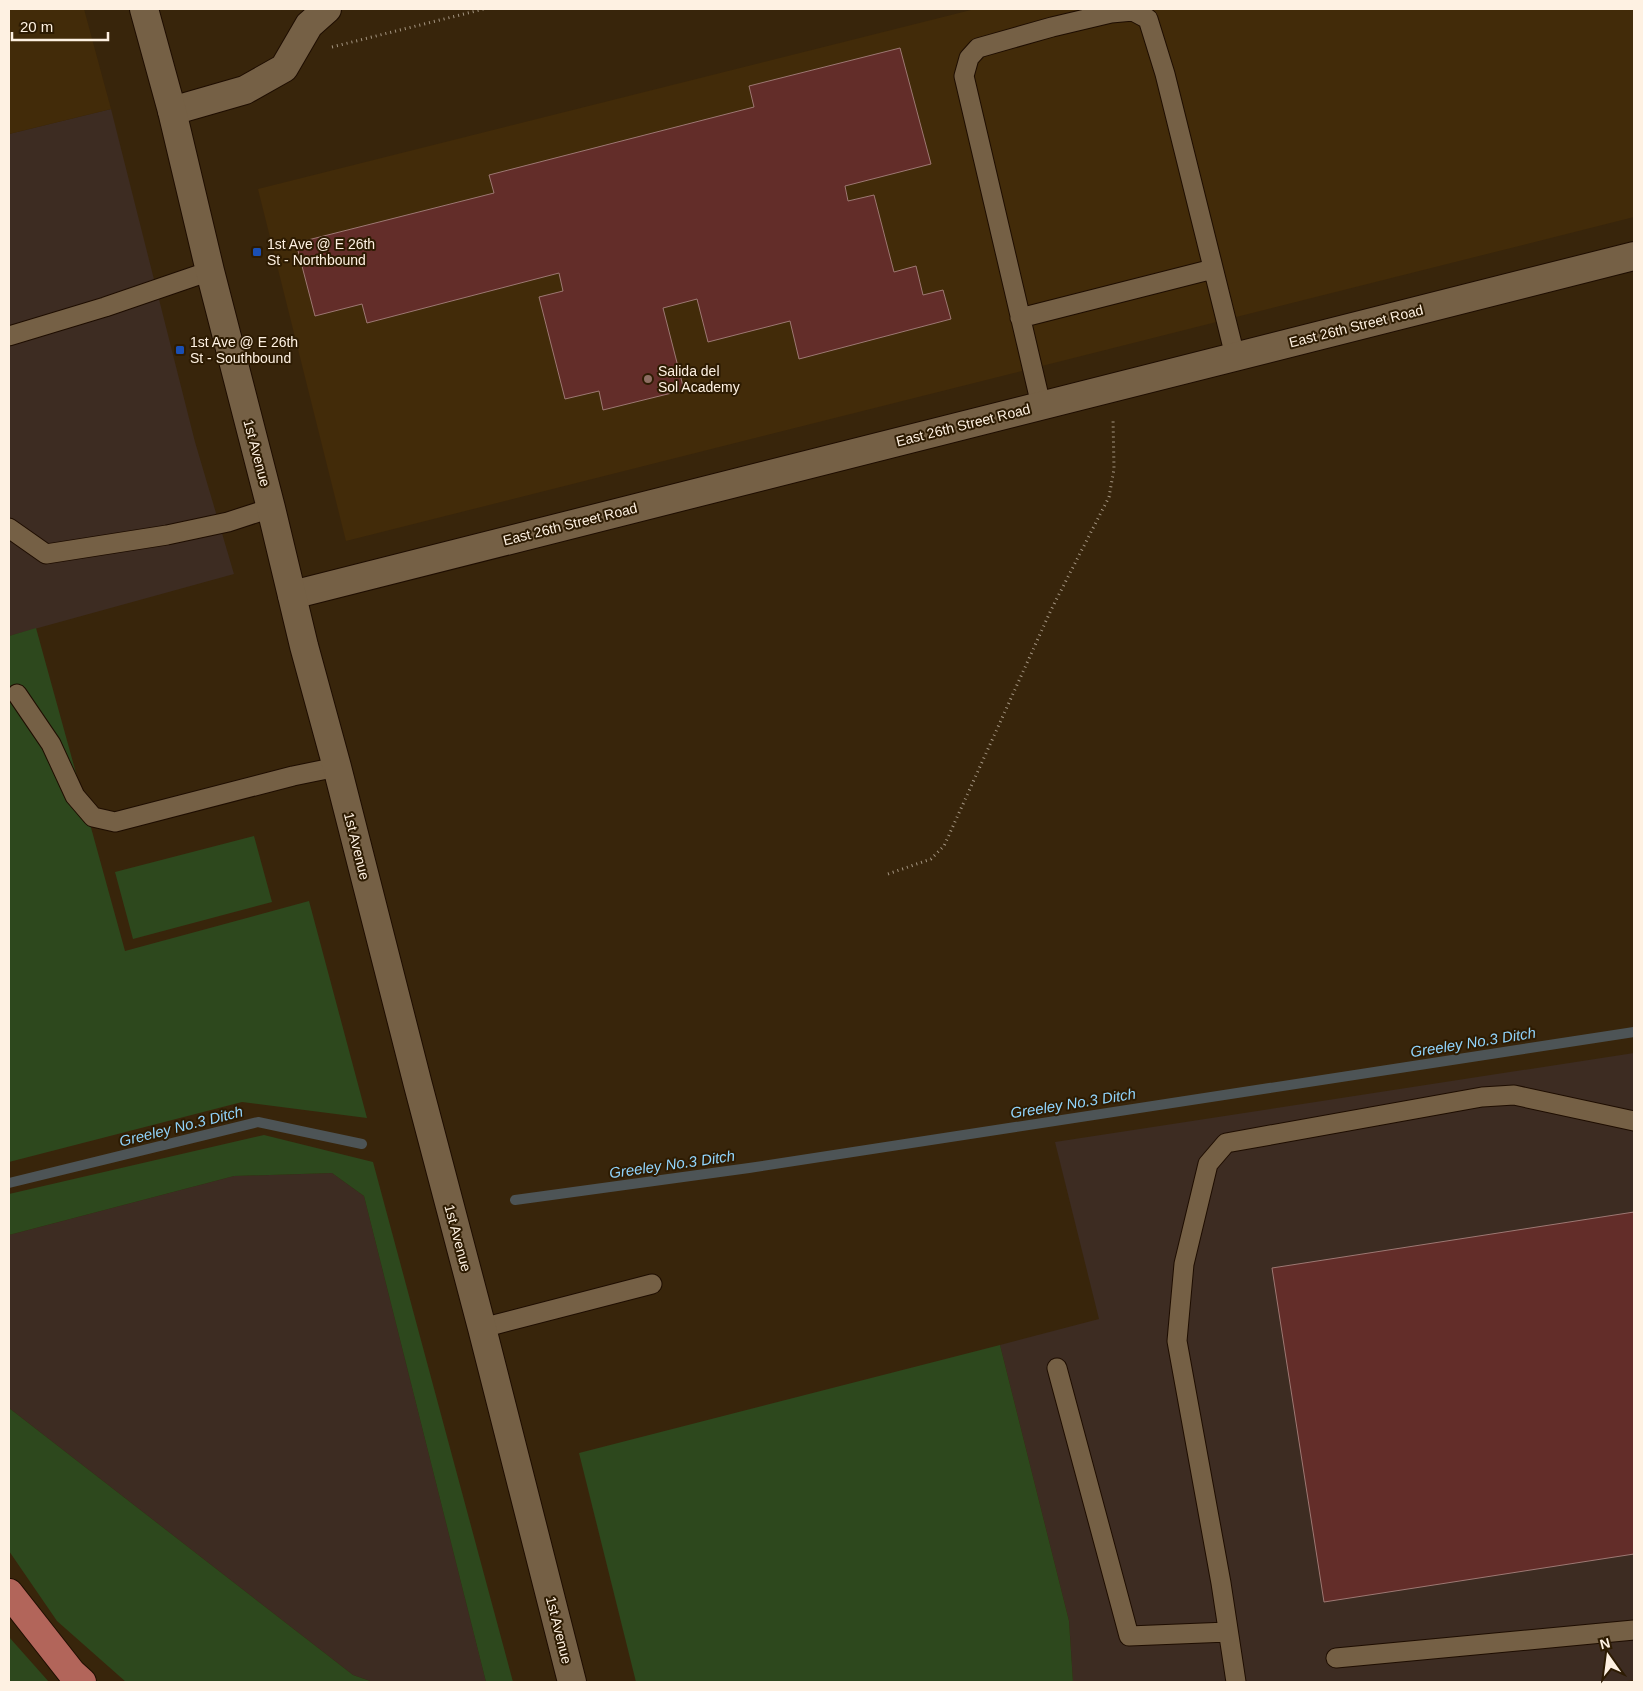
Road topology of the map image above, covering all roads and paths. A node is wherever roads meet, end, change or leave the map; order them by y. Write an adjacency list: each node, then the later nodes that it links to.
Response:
1 (144, 9): 5 (main road, 1st Avenue)
2 (327, 9): 5 (main road)
3 (484, 9): 4 (path)
4 (330, 47)
5 (172, 111): 8 (main road, 1st Avenue)
6 (1634, 256): 11 (main road, East 26th Street Road)
7 (1213, 269): 9 (lane); 9 (lane); 11 (lane)
8 (210, 271): 10 (lane); 14 (main road, 1st Avenue)
9 (1020, 318): 13 (lane)
10 (9, 336)
11 (1235, 356): 12 (main road, East 26th Street Road)
12 (1112, 387): 13 (main road, East 26th Street Road); 19 (path)
13 (1041, 405): 16 (main road, East 26th Street Road)
14 (271, 508): 15 (lane); 16 (main road, 1st Avenue)
15 (9, 528)
16 (292, 595): 18 (main road, 1st Avenue)
17 (17, 694): 18 (lane)
18 (337, 767): 22 (main road, 1st Avenue)
19 (888, 874)
20 (1634, 1121): 26 (lane)
21 (652, 1284): 22 (lane)
22 (482, 1328): 29 (main road, 1st Avenue)
23 (1057, 1368): 26 (lane)
24 (9, 1593): 28 (highway)
25 (1634, 1630): 27 (lane)
26 (1228, 1632): 30 (lane)
27 (1336, 1658)
28 (82, 1682)
29 (572, 1682)
30 (1236, 1682)

